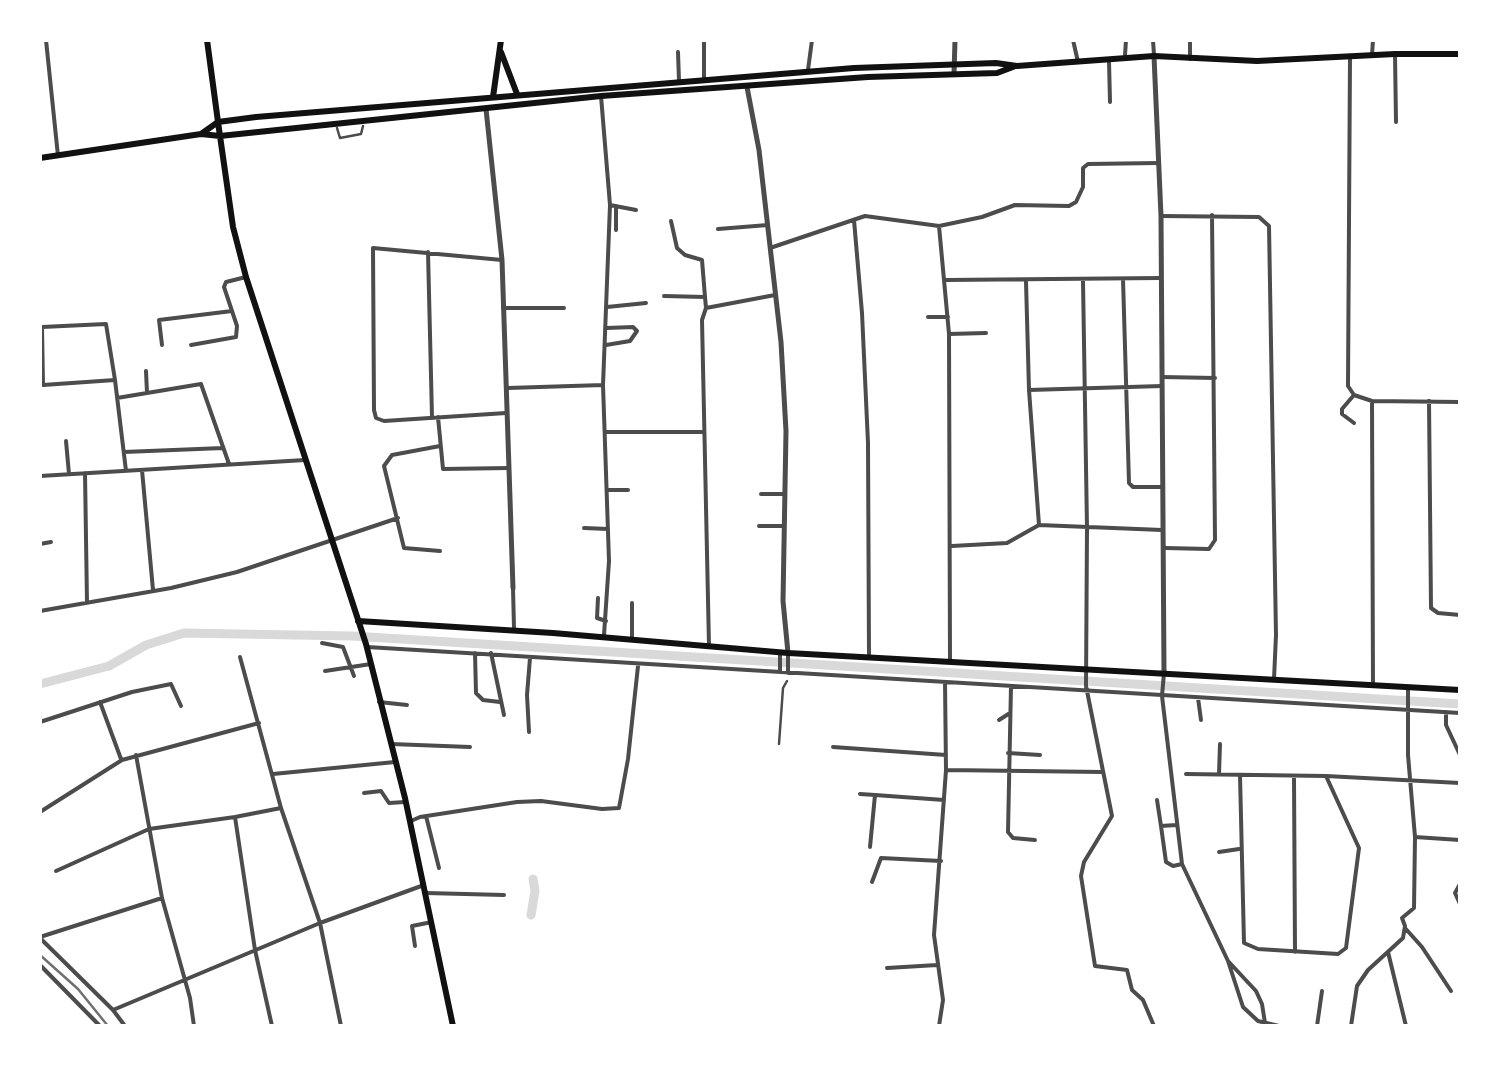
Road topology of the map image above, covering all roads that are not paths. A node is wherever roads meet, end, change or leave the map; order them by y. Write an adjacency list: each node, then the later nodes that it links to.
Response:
1 (46, 40): 39 (street)
2 (207, 40): 34 (main road)
3 (500, 40): 12 (main road)
4 (704, 40): 25 (street)
5 (812, 40): 24 (street)
6 (955, 40): 23 (street)
7 (1072, 40): 22 (street)
8 (1126, 40): 19 (street)
9 (1153, 40): 17 (street)
10 (1190, 40): 20 (street)
11 (1373, 40): 16 (street)
12 (501, 51): 28 (main road); 30 (main road)
13 (678, 52): 26 (street)
14 (1395, 54): 15 (main road); 16 (main road); 36 (street)
15 (1460, 54)
16 (1372, 55): 18 (main road)
17 (1154, 56): 19 (main road); 20 (main road); 41 (street)
18 (1350, 56): 20 (main road); 90 (street)
19 (1125, 58): 21 (main road)
20 (1190, 59)
21 (1109, 61): 22 (main road); 31 (street)
22 (1078, 62): 23 (main road)
23 (954, 69): 24 (main road); 27 (main road)
24 (808, 74): 25 (main road)
25 (704, 80): 26 (main road)
26 (679, 81): 28 (main road)
27 (747, 87): 29 (main road); 48 (street)
28 (517, 94): 30 (main road)
29 (602, 96): 32 (main road); 42 (street)
30 (493, 97): 34 (main road)
31 (1110, 102)
32 (486, 109): 33 (main road); 54 (street)
33 (364, 119): 35 (main road); 35 (lane)
34 (218, 122): 37 (main road); 38 (main road)
35 (336, 122): 38 (main road)
36 (1396, 122)
37 (201, 134): 38 (main road); 39 (main road)
38 (220, 136): 55 (main road)
39 (58, 156): 40 (main road)
40 (40, 158)
41 (1158, 162): 44 (street); 49 (street)
42 (613, 205): 43 (street); 51 (street); 65 (street)
43 (636, 210)
44 (1161, 216): 45 (street); 56 (street)
45 (1212, 216): 81 (street); 162 (street)
46 (854, 220): 49 (street); 52 (street); 150 (street)
47 (671, 221): 63 (street)
48 (768, 226): 50 (street); 52 (street)
49 (939, 226): 58 (street)
50 (718, 229)
51 (616, 230)
52 (770, 248): 61 (street)
53 (428, 252): 54 (street); 96 (street); 96 (street)
54 (502, 260): 66 (street)
55 (246, 277): 69 (street); 104 (main road)
56 (1160, 278): 57 (street); 80 (street)
57 (1124, 279): 59 (street); 86 (street)
58 (946, 280): 60 (street); 70 (street)
59 (1083, 281): 60 (street); 87 (street)
60 (1026, 282): 88 (street)
61 (776, 295): 68 (street); 116 (street)
62 (664, 296): 63 (street)
63 (705, 297): 68 (street)
64 (646, 303): 65 (street)
65 (607, 307): 72 (street)
66 (503, 308): 67 (street); 85 (street)
67 (564, 308)
68 (706, 308): 99 (street)
69 (232, 311): 75 (street); 76 (street)
70 (948, 317): 71 (street); 73 (street)
71 (928, 318)
72 (607, 328): 77 (street); 77 (street)
73 (948, 334): 74 (street); 128 (street)
74 (986, 334)
75 (162, 345)
76 (191, 345)
77 (606, 346): 83 (street)
78 (40, 348): 82 (street); 82 (street)
79 (146, 371): 89 (street)
80 (1162, 377): 81 (street); 84 (street)
81 (1215, 378): 129 (street)
82 (115, 380): 91 (street)
83 (604, 385): 85 (street); 98 (street)
84 (1162, 386): 86 (street); 112 (street)
85 (505, 388): 95 (street)
86 (1127, 388): 87 (street); 112 (street)
87 (1083, 389): 88 (street); 122 (street)
88 (1029, 390): 118 (street)
89 (147, 393): 91 (street); 102 (street)
90 (1354, 396): 92 (street); 97 (street)
91 (117, 398): 103 (street)
92 (1372, 401): 93 (street); 164 (street)
93 (1429, 401): 94 (street); 137 (street)
94 (1460, 402)
95 (506, 413): 96 (street); 106 (street)
96 (435, 417): 101 (street)
97 (1354, 423)
98 (607, 432): 99 (street); 113 (street)
99 (704, 432): 145 (street)
100 (66, 441): 110 (street)
101 (440, 446): 106 (street); 117 (street)
102 (223, 448): 103 (street); 105 (street)
103 (124, 452): 108 (street)
104 (305, 460): 105 (street); 125 (main road)
105 (229, 465): 107 (street)
106 (509, 468): 131 (street)
107 (142, 470): 108 (street); 132 (street)
108 (126, 471): 109 (street)
109 (85, 473): 110 (street); 134 (street)
110 (69, 474): 111 (street)
111 (40, 476)
112 (1164, 487): 124 (street)
113 (607, 490): 114 (street); 123 (street)
114 (628, 490)
115 (761, 494): 116 (street)
116 (784, 494): 120 (street)
117 (398, 518): 125 (street); 130 (street)
118 (1039, 525): 122 (street); 128 (street)
119 (760, 526): 120 (street)
120 (783, 526): 148 (street)
121 (584, 528): 123 (street)
122 (1088, 528): 124 (street); 158 (street)
123 (608, 529): 138 (street)
124 (1165, 530): 129 (street)
125 (332, 541): 132 (street); 139 (main road)
126 (51, 542): 127 (street)
127 (40, 544)
128 (952, 546): 152 (street)
129 (1165, 548): 161 (street)
130 (440, 551)
131 (514, 588): 140 (street)
132 (153, 590): 134 (street)
133 (598, 598): 138 (street)
134 (87, 603): 136 (street)
135 (632, 603): 142 (street)
136 (40, 612)
137 (1460, 615)
138 (606, 621): 141 (street)
139 (358, 624): 140 (main road); 144 (main road)
140 (514, 630): 141 (main road)
141 (603, 638): 142 (main road)
142 (632, 640): 145 (main road)
143 (322, 643): 154 (street)
144 (366, 646): 146 (street); 153 (main road)
145 (709, 646): 148 (main road)
146 (476, 653): 147 (street); 173 (street)
147 (491, 653): 151 (street); 173 (street)
148 (784, 655): 150 (main road); 157 (street); 159 (street)
149 (240, 657): 184 (street)
150 (868, 657): 152 (main road)
151 (530, 658): 155 (street); 185 (street)
152 (950, 662): 158 (main road)
153 (371, 664): 154 (street); 172 (main road)
154 (351, 666): 156 (street); 160 (street)
155 (638, 666): 157 (street); 218 (street)
156 (325, 672)
157 (780, 673): 159 (street)
158 (1087, 673): 161 (main road); 166 (street)
159 (788, 674): 163 (street); 187 (lane)
160 (354, 676)
161 (1164, 676): 162 (main road); 169 (street)
162 (1274, 680): 164 (main road)
163 (945, 682): 165 (street); 192 (street)
164 (1373, 685): 168 (main road)
165 (1011, 686): 166 (street); 178 (street)
166 (1087, 688): 169 (street); 200 (street)
167 (1460, 690): 168 (main road)
168 (1408, 691): 176 (street)
169 (1162, 694): 170 (street); 221 (street)
170 (1198, 698): 176 (street); 182 (street)
171 (100, 702): 175 (street); 183 (street); 196 (street)
172 (379, 702): 174 (street); 186 (main road)
173 (500, 702): 180 (street)
174 (406, 705)
175 (181, 706)
176 (1407, 709): 177 (street); 207 (street)
177 (1446, 712): 179 (street); 195 (street)
178 (1010, 713): 181 (street); 191 (street)
179 (1460, 713)
180 (504, 714)
181 (998, 720)
182 (1201, 720)
183 (40, 722)
184 (259, 723): 193 (street); 201 (street)
185 (530, 732)
186 (390, 744): 189 (street); 197 (main road)
187 (779, 744)
188 (1220, 744): 203 (street)
189 (470, 746)
190 (832, 747): 192 (street)
191 (1008, 753): 194 (street); 199 (street)
192 (946, 754): 198 (street)
193 (136, 755): 196 (street); 223 (street)
194 (1040, 755)
195 (1460, 755)
196 (122, 760): 217 (street)
197 (395, 762): 201 (street); 215 (main road)
198 (946, 770): 199 (street); 213 (street)
199 (1009, 772): 200 (street); 225 (street)
200 (1102, 772): 264 (street)
201 (273, 774): 216 (street)
202 (1186, 774): 203 (street)
203 (1220, 774): 204 (street)
204 (1240, 775): 206 (street); 228 (street)
205 (1326, 776): 206 (street); 207 (street); 246 (street)
206 (1294, 778): 246 (street)
207 (1410, 782): 208 (street); 224 (street)
208 (1460, 783)
209 (364, 793): 215 (street)
210 (860, 794): 211 (street)
211 (875, 795): 213 (street); 227 (street)
212 (41, 800): 217 (street)
213 (944, 800): 230 (street)
214 (1158, 800): 222 (street)
215 (406, 802): 220 (main road)
216 (281, 808): 219 (street); 241 (street)
217 (42, 809)
218 (426, 816): 220 (street); 232 (street)
219 (235, 817): 223 (street); 245 (street)
220 (410, 822): 236 (main road)
221 (1176, 825): 222 (street); 231 (street)
222 (1161, 826): 231 (street)
223 (150, 829): 233 (street); 238 (street)
224 (1415, 837): 226 (street); 242 (street)
225 (1035, 840)
226 (1460, 840)
227 (870, 847)
228 (1239, 849): 229 (street); 246 (street)
229 (1219, 852)
230 (941, 861): 234 (street); 250 (street)
231 (1182, 864): 248 (street)
232 (439, 868)
233 (56, 871)
234 (872, 882)
235 (1460, 884): 239 (street)
236 (425, 889): 237 (street); 240 (main road); 241 (street)
237 (504, 895)
238 (162, 898): 243 (street); 252 (street)
239 (1460, 904)
240 (432, 922): 244 (street); 262 (main road)
241 (320, 923): 245 (street); 261 (street)
242 (1405, 928): 247 (street); 254 (street)
243 (40, 938): 255 (street)
244 (415, 946)
245 (255, 950): 252 (street); 260 (street)
246 (1295, 952)
247 (1388, 952): 267 (street); 268 (street)
248 (1228, 961): 256 (street); 256 (street)
249 (40, 965): 257 (street)
250 (937, 966): 251 (street); 263 (street)
251 (887, 968)
252 (185, 980): 255 (street); 259 (street)
253 (1322, 991): 266 (street)
254 (1452, 991)
255 (114, 1010): 258 (street)
256 (1265, 1023): 265 (street)
257 (100, 1026)
258 (125, 1026)
259 (194, 1026)
260 (272, 1026)
261 (341, 1026)
262 (453, 1026)
263 (940, 1026)
264 (1154, 1026)
265 (1279, 1026)
266 (1318, 1026)
267 (1351, 1026)
268 (1406, 1026)

